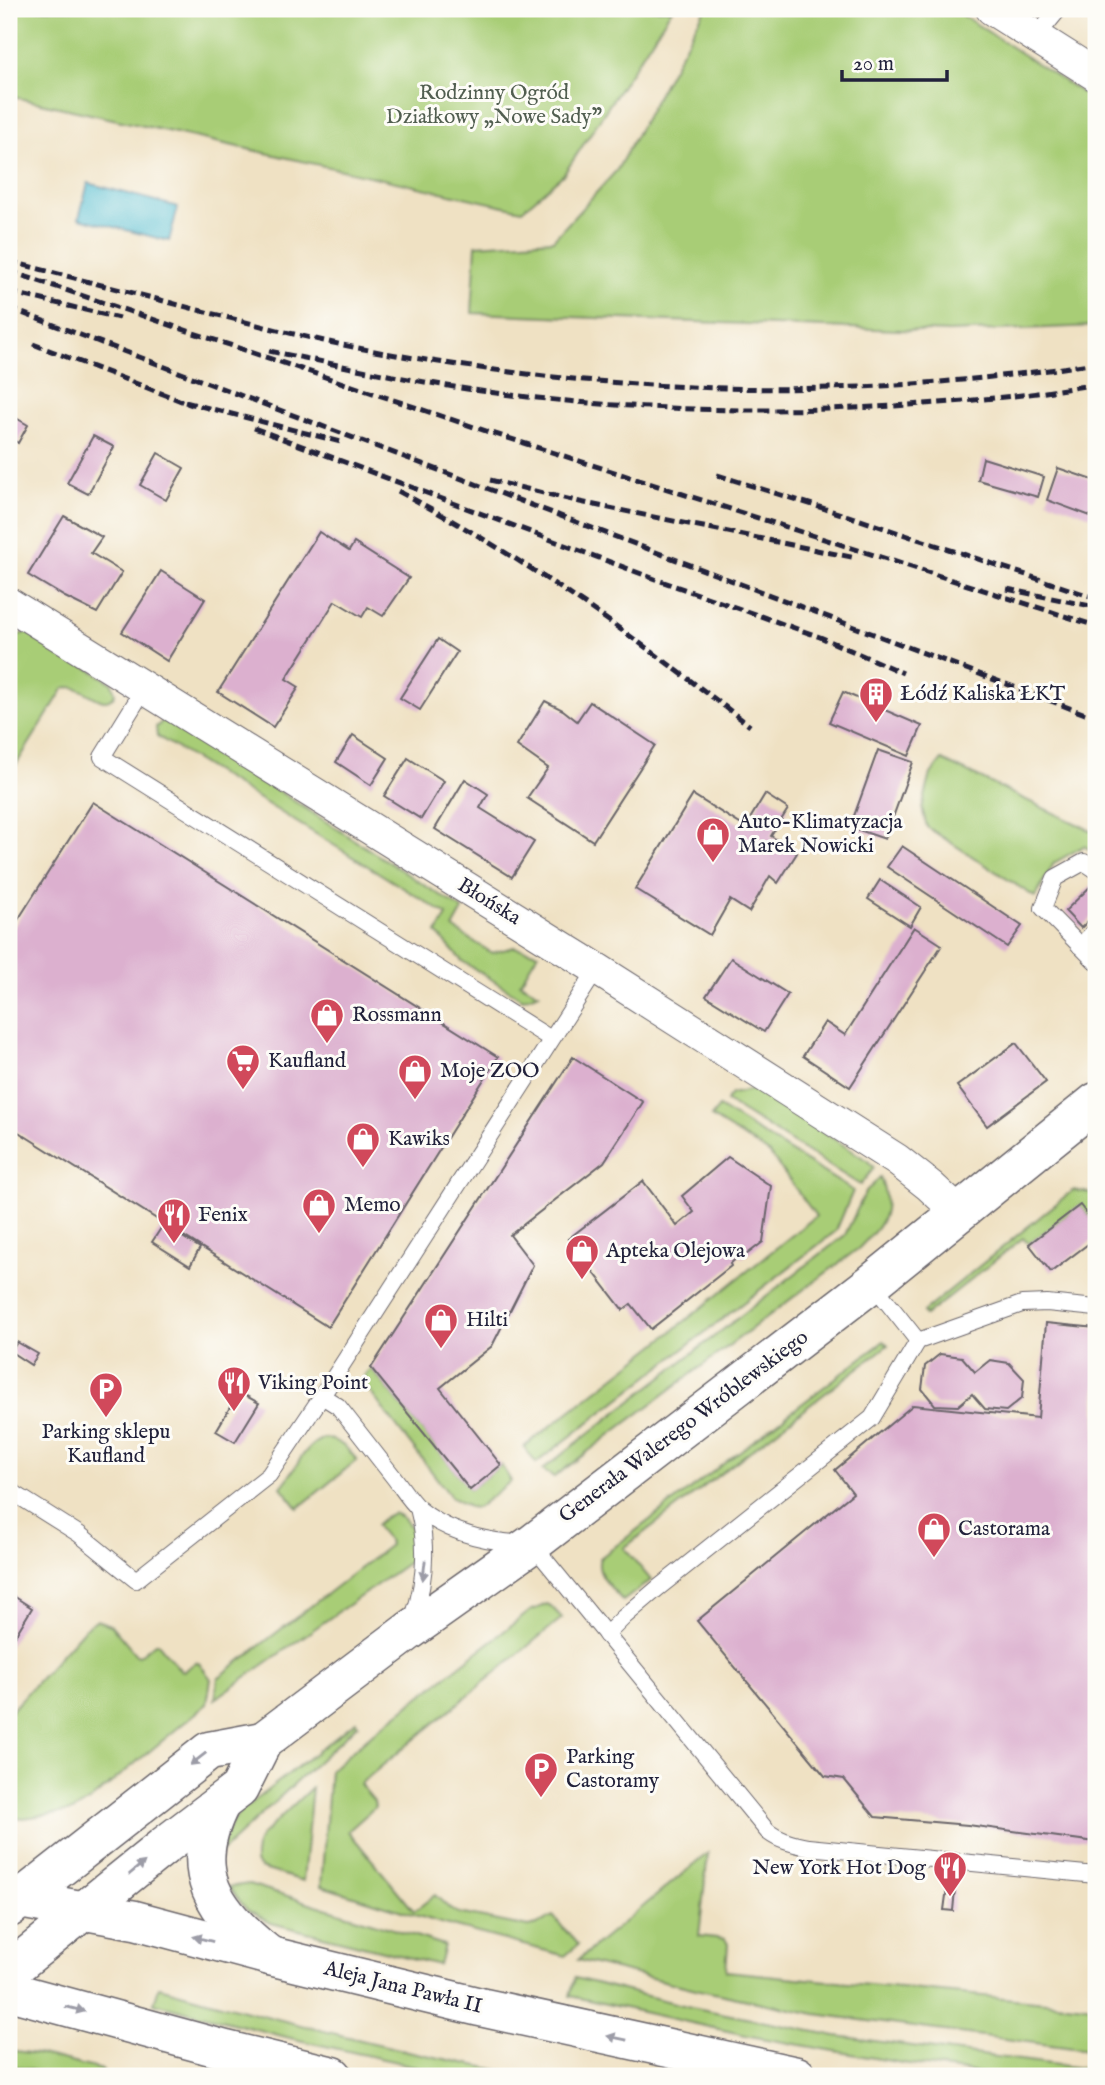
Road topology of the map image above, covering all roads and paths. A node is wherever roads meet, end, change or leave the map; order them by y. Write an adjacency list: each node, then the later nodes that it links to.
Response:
1 (992, 9): 3 (street)
2 (1059, 9): 3 (lane)
3 (1036, 37): 4 (street)
4 (1096, 75)
5 (9, 604): 6 (street, Błońska)
6 (144, 689): 11 (street, Błońska); 12 (lane)
7 (1096, 870): 9 (lane)
8 (1096, 930): 9 (lane)
9 (1080, 946): 10 (lane)
10 (1096, 962)
11 (597, 969): 12 (lane); 14 (street, Błońska)
12 (551, 1039): 18 (lane)
13 (1096, 1102): 14 (street, Generała Walerego Wróblewskiego)
14 (960, 1214): 15 (street, Generała Walerego Wróblewskiego)
15 (872, 1283): 17 (lane); 21 (street, Generała Walerego Wróblewskiego)
16 (1096, 1308): 17 (lane)
17 (918, 1341): 23 (lane)
18 (322, 1396): 19 (lane); 20 (lane)
19 (9, 1490)
20 (418, 1508): 21 (lane); 22 (lane, one-way to 22)
21 (532, 1544): 22 (street, Generała Walerego Wróblewskiego); 23 (lane)
22 (409, 1631): 24 (street, Generała Walerego Wróblewskiego)
23 (607, 1635): 26 (lane)
24 (262, 1741): 25 (street, Generała Walerego Wróblewskiego); 27 (street, Generała Walerego Wróblewskiego, one-way to 27)
25 (221, 1803): 28 (street, Generała Walerego Wróblewskiego, one-way to 25); 29 (street)
26 (1096, 1875)
27 (13, 1902): 28 (street, Aleja Jana Pawła II)
28 (85, 1911): 29 (street, Aleja Jana Pawła II, one-way to 28); 30 (street, Generała Walerego Wróblewskiego)
29 (270, 1956): 33 (street, Aleja Jana Pawła II, one-way to 29)
30 (9, 1971)
31 (9, 1991): 32 (street, one-way to 32)
32 (333, 2076)
33 (797, 2076)

